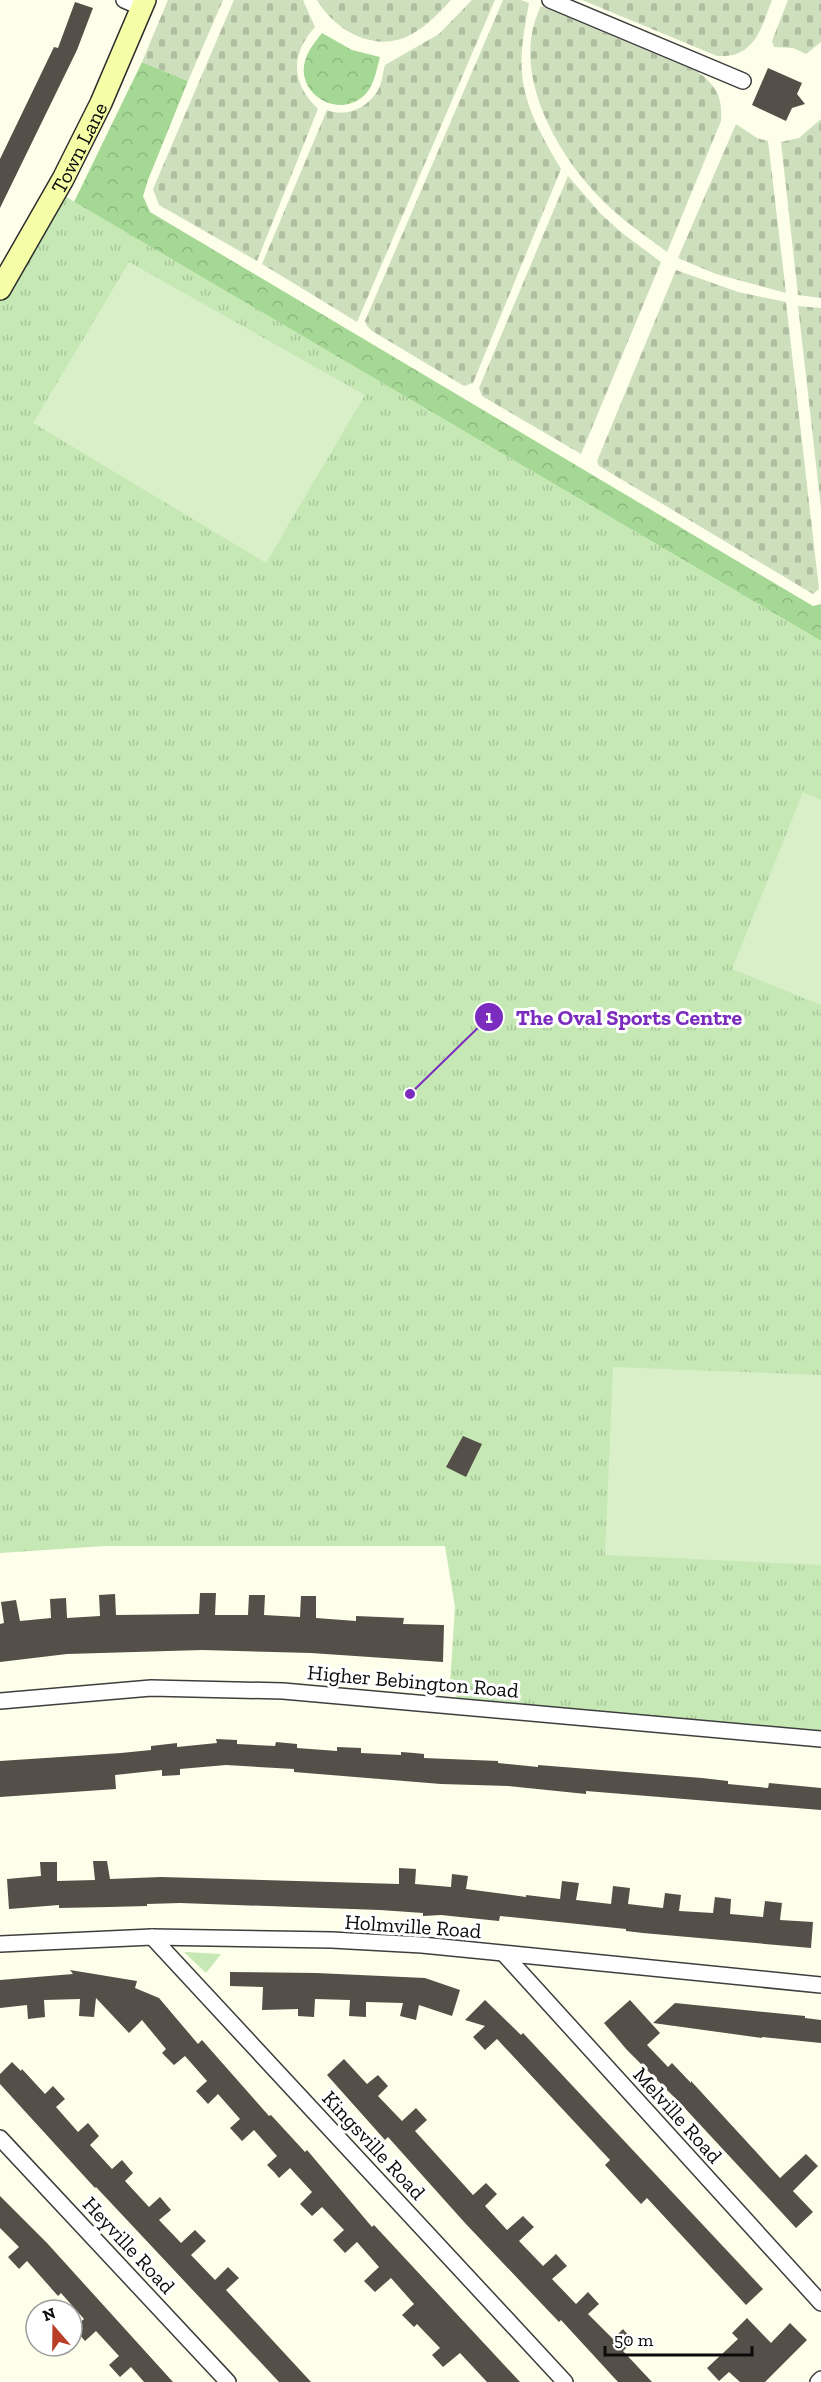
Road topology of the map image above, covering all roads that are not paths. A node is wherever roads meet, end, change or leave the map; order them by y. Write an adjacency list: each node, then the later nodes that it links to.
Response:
1 (550, 0): 3 (street)
2 (137, 3): 4 (main road, Town Lane)
3 (743, 81)
4 (0, 289)
5 (0, 1701): 6 (street, Higher Bebington Road)
6 (821, 1739)
7 (152, 1937): 8 (street, Holmville Road); 9 (street, Holmville Road); 14 (street, Kingsville Road)
8 (0, 1944)
9 (504, 1954): 10 (street, Holmville Road); 12 (street, Melville Road)
10 (821, 1985)
11 (0, 2138): 13 (street, Heyville Road)
12 (821, 2303)
13 (228, 2382)
14 (565, 2382)

